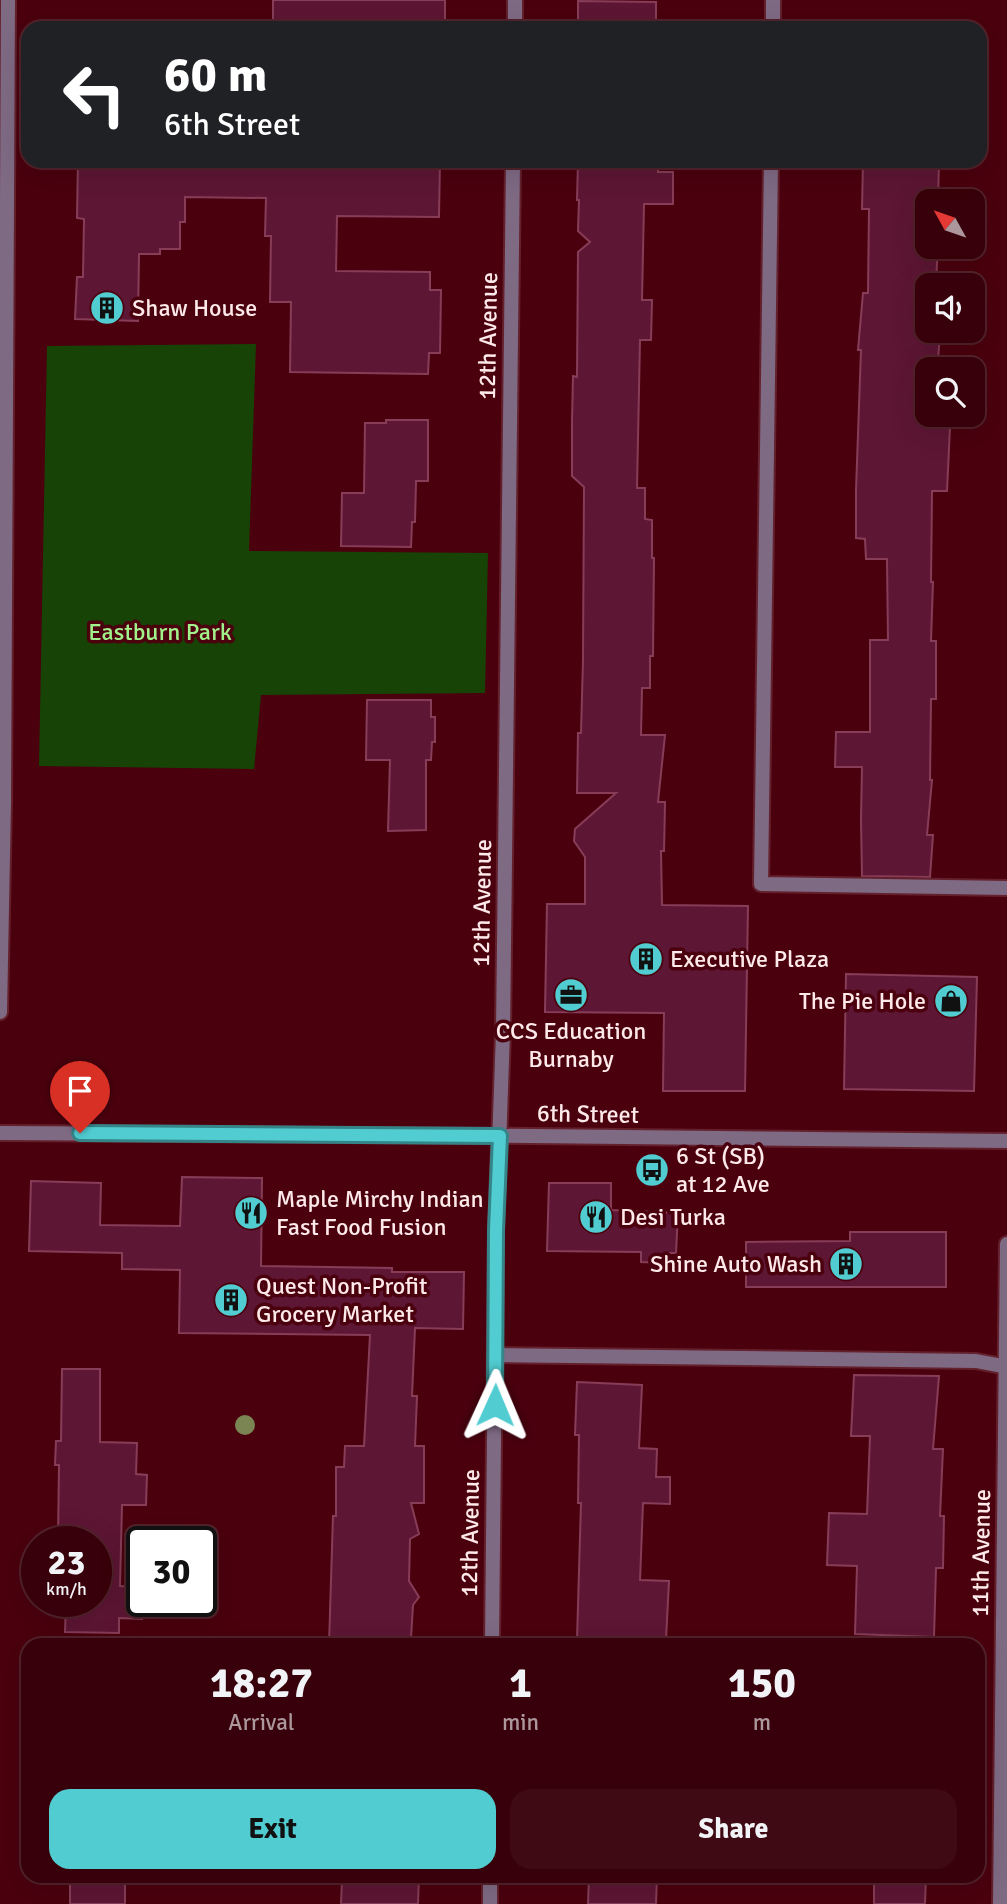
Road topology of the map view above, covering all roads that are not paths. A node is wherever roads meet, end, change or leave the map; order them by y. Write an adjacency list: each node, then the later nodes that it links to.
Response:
1 (8, 0): 9 (street)
2 (515, 0): 4 (street)
3 (774, 0): 5 (street)
4 (515, 21)
5 (773, 21)
6 (513, 168): 11 (street, 12th Avenue)
7 (771, 168): 8 (street)
8 (1007, 888)
9 (0, 1012)
10 (0, 1133): 11 (street, 6th Street)
11 (500, 1136): 12 (street, 6th Street); 14 (street, 12th Avenue)
12 (1007, 1141)
13 (1007, 1244): 15 (street, 11th Avenue)
14 (496, 1355): 15 (street); 16 (street, 12th Avenue)
15 (1006, 1367): 19 (street, 11th Avenue)
16 (492, 1638)
17 (490, 1883): 18 (street)
18 (490, 1904)
19 (1000, 1904)

